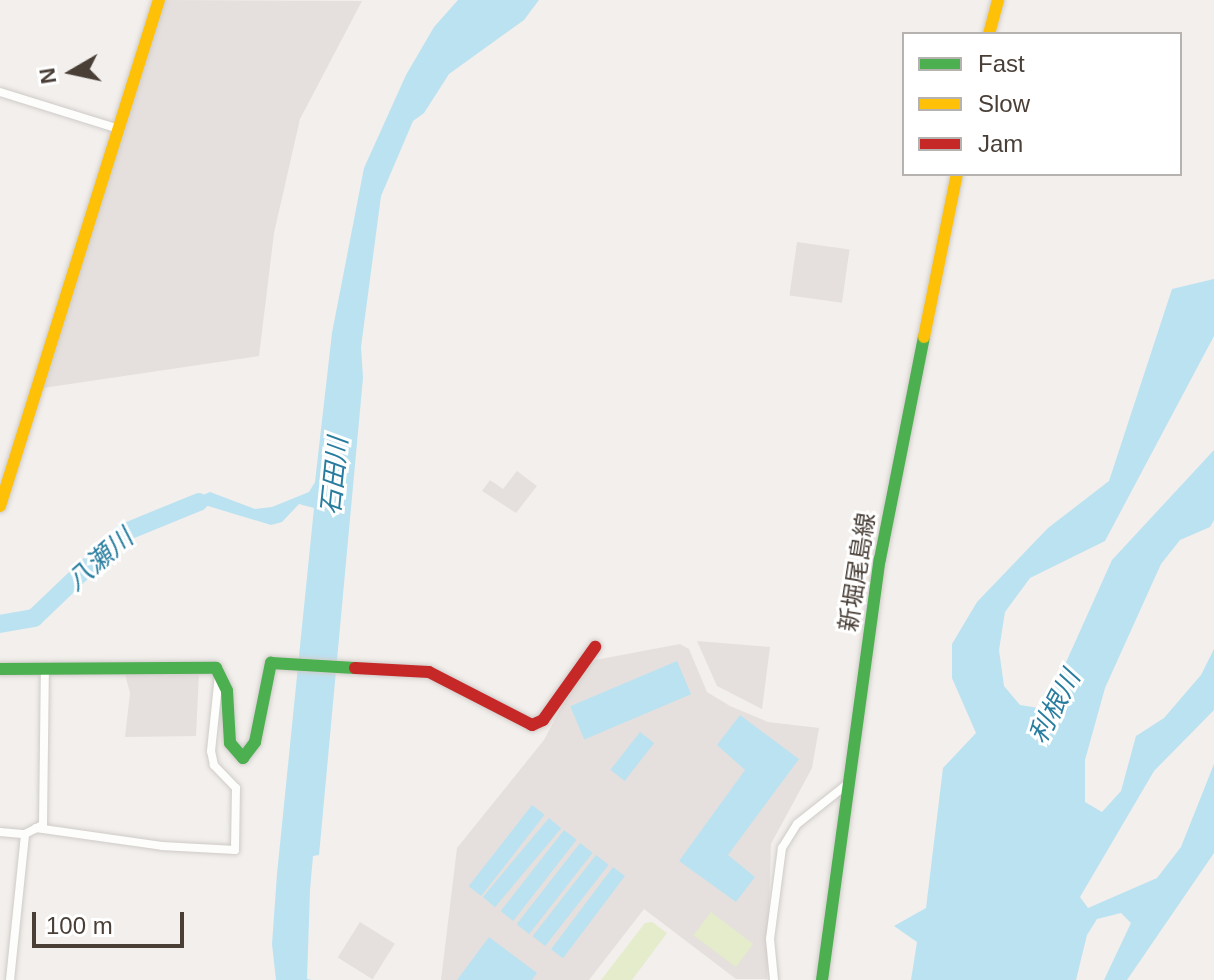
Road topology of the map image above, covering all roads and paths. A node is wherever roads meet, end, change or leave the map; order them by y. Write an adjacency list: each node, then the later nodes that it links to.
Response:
1 (159, 0): 5 (street)
2 (998, 0): 3 (street)
3 (990, 32)
4 (0, 92): 5 (street)
5 (119, 129): 7 (street)
6 (957, 176): 12 (street, 新堀尾島線)
7 (0, 506)
8 (595, 647): 11 (street)
9 (45, 668): 10 (street); 11 (street); 13 (street)
10 (0, 669)
11 (220, 671): 13 (street)
12 (846, 785): 17 (street); 18 (street, 新堀尾島線)
13 (36, 828): 15 (street)
14 (0, 832): 15 (street)
15 (25, 834): 16 (street)
16 (10, 980)
17 (774, 980)
18 (822, 980)

